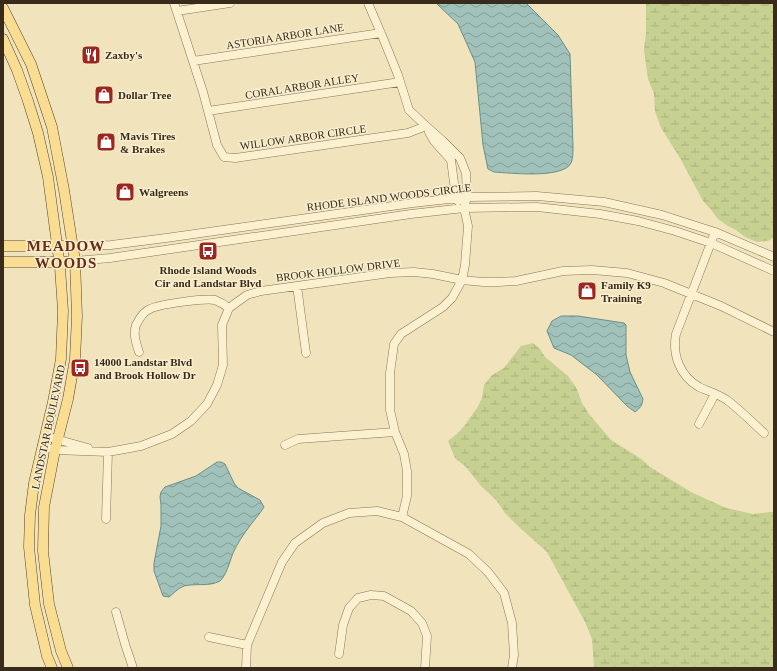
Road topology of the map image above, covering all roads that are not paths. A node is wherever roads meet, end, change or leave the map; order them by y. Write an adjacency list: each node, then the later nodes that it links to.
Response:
1 (230, 3): 3 (street)
2 (368, 3): 5 (street)
3 (175, 7): 7 (street, WILLOW ARBOR CIRCLE)
4 (3, 8): 20 (main road, LANDSTAR BOULEVARD)
5 (381, 33): 7 (street, ASTORIA ARBOR LANE); 8 (street)
6 (3, 38): 19 (main road, LANDSTAR BOULEVARD)
7 (193, 61): 9 (street, WILLOW ARBOR CIRCLE)
8 (400, 82): 9 (street, CORAL ARBOR ALLEY); 10 (street)
9 (208, 111): 10 (street, WILLOW ARBOR CIRCLE)
10 (426, 126): 11 (street); 12 (street)
11 (467, 197): 12 (street, RHODE ISLAND WOODS CIRCLE); 13 (street, RHODE ISLAND WOODS CIRCLE); 14 (street)
12 (456, 198): 14 (street); 20 (street, RHODE ISLAND WOODS CIRCLE)
13 (604, 202): 15 (street); 16 (street, RHODE ISLAND WOODS CIRCLE)
14 (464, 208): 15 (street, RHODE ISLAND WOODS CIRCLE); 22 (street, RHODE ISLAND WOODS CIRCLE); 26 (street)
15 (600, 214): 17 (street, RHODE ISLAND WOODS CIRCLE)
16 (715, 232): 17 (street); 21 (street, RHODE ISLAND WOODS CIRCLE)
17 (711, 243): 25 (street, RHODE ISLAND WOODS CIRCLE); 28 (street)
18 (3, 246): 19 (main road)
19 (57, 246): 20 (main road); 24 (main road, LANDSTAR BOULEVARD)
20 (72, 246): 22 (main road, LANDSTAR BOULEVARD)
21 (774, 257)
22 (75, 261): 24 (main road); 37 (main road, LANDSTAR BOULEVARD)
23 (3, 262): 24 (main road)
24 (59, 262): 38 (main road, LANDSTAR BOULEVARD)
25 (774, 271)
26 (462, 280): 27 (street, BROOK HOLLOW DRIVE); 28 (street, BROOK HOLLOW DRIVE); 35 (street)
27 (297, 286): 29 (street, BROOK HOLLOW DRIVE); 32 (street)
28 (691, 294): 30 (street, BROOK HOLLOW DRIVE); 33 (street)
29 (229, 308): 31 (street); 41 (street)
30 (774, 332)
31 (139, 352)
32 (306, 353)
33 (715, 394): 34 (street); 36 (street)
34 (699, 424)
35 (395, 432): 39 (street); 42 (street)
36 (764, 433)
37 (58, 440): 38 (street); 40 (main road, LANDSTAR BOULEVARD); 41 (street)
38 (44, 441): 40 (street); 48 (main road, LANDSTAR BOULEVARD)
39 (285, 445)
40 (55, 450): 41 (street); 49 (main road, LANDSTAR BOULEVARD)
41 (108, 452): 43 (street)
42 (402, 517): 46 (street); 53 (street)
43 (106, 519)
44 (116, 612): 50 (street)
45 (209, 637): 46 (street)
46 (247, 645): 51 (street)
47 (339, 654): 52 (street)
48 (52, 668)
49 (68, 668)
50 (133, 668)
51 (246, 668)
52 (425, 668)
53 (512, 668)

